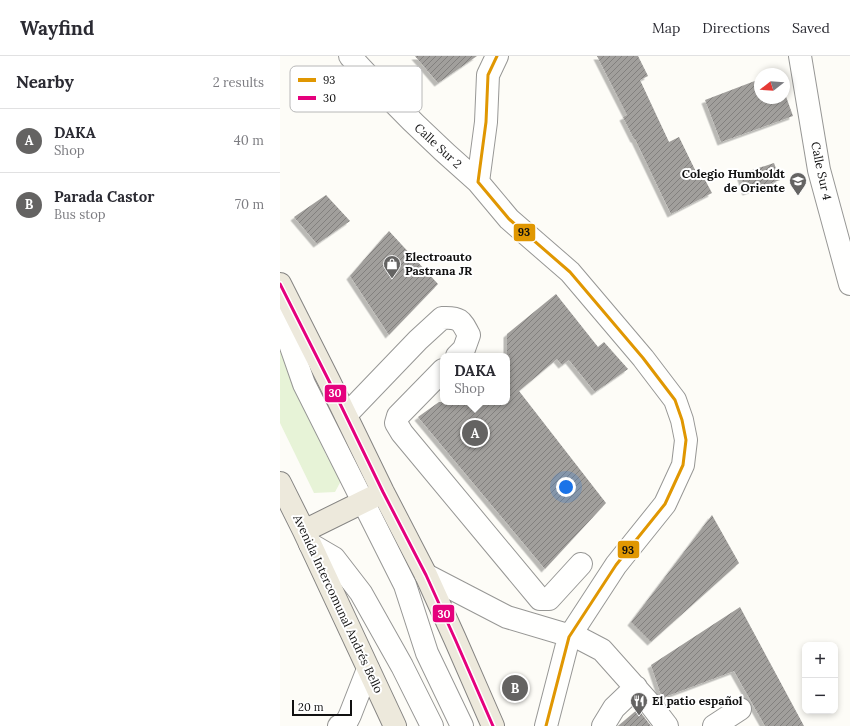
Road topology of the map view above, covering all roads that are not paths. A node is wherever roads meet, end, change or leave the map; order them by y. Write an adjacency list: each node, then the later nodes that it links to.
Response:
1 (350, 56): 4 (street, Calle Sur 2)
2 (800, 56): 8 (street, Calle Sur 4)
3 (489, 62): 6 (street)
4 (359, 66)
5 (403, 112): 6 (street, Calle Sur 2)
6 (478, 182): 19 (street, Calle Sur 2)
7 (280, 284): 12 (main road)
8 (850, 284)
9 (280, 315): 15 (street)
10 (460, 353): 12 (street)
11 (440, 373): 17 (street)
12 (346, 414): 14 (main road)
13 (280, 482): 16 (main road, Avenida Intercomunal Andrés Bello)
14 (383, 492): 15 (main road); 18 (main road)
15 (363, 502): 16 (main road); 26 (street)
16 (307, 538): 20 (main road, Avenida Intercomunal Andrés Bello); 25 (street)
17 (581, 564)
18 (426, 575): 19 (street); 27 (main road)
19 (569, 637): 21 (street); 28 (street, Calle Sur 2)
20 (368, 669): 23 (street); 24 (main road, Avenida Intercomunal Andrés Bello)
21 (636, 688): 29 (street); 30 (street)
22 (740, 709): 31 (street)
23 (339, 726)
24 (395, 726)
25 (432, 726)
26 (462, 726)
27 (494, 726)
28 (546, 726)
29 (603, 726)
30 (667, 726)
31 (714, 726)

